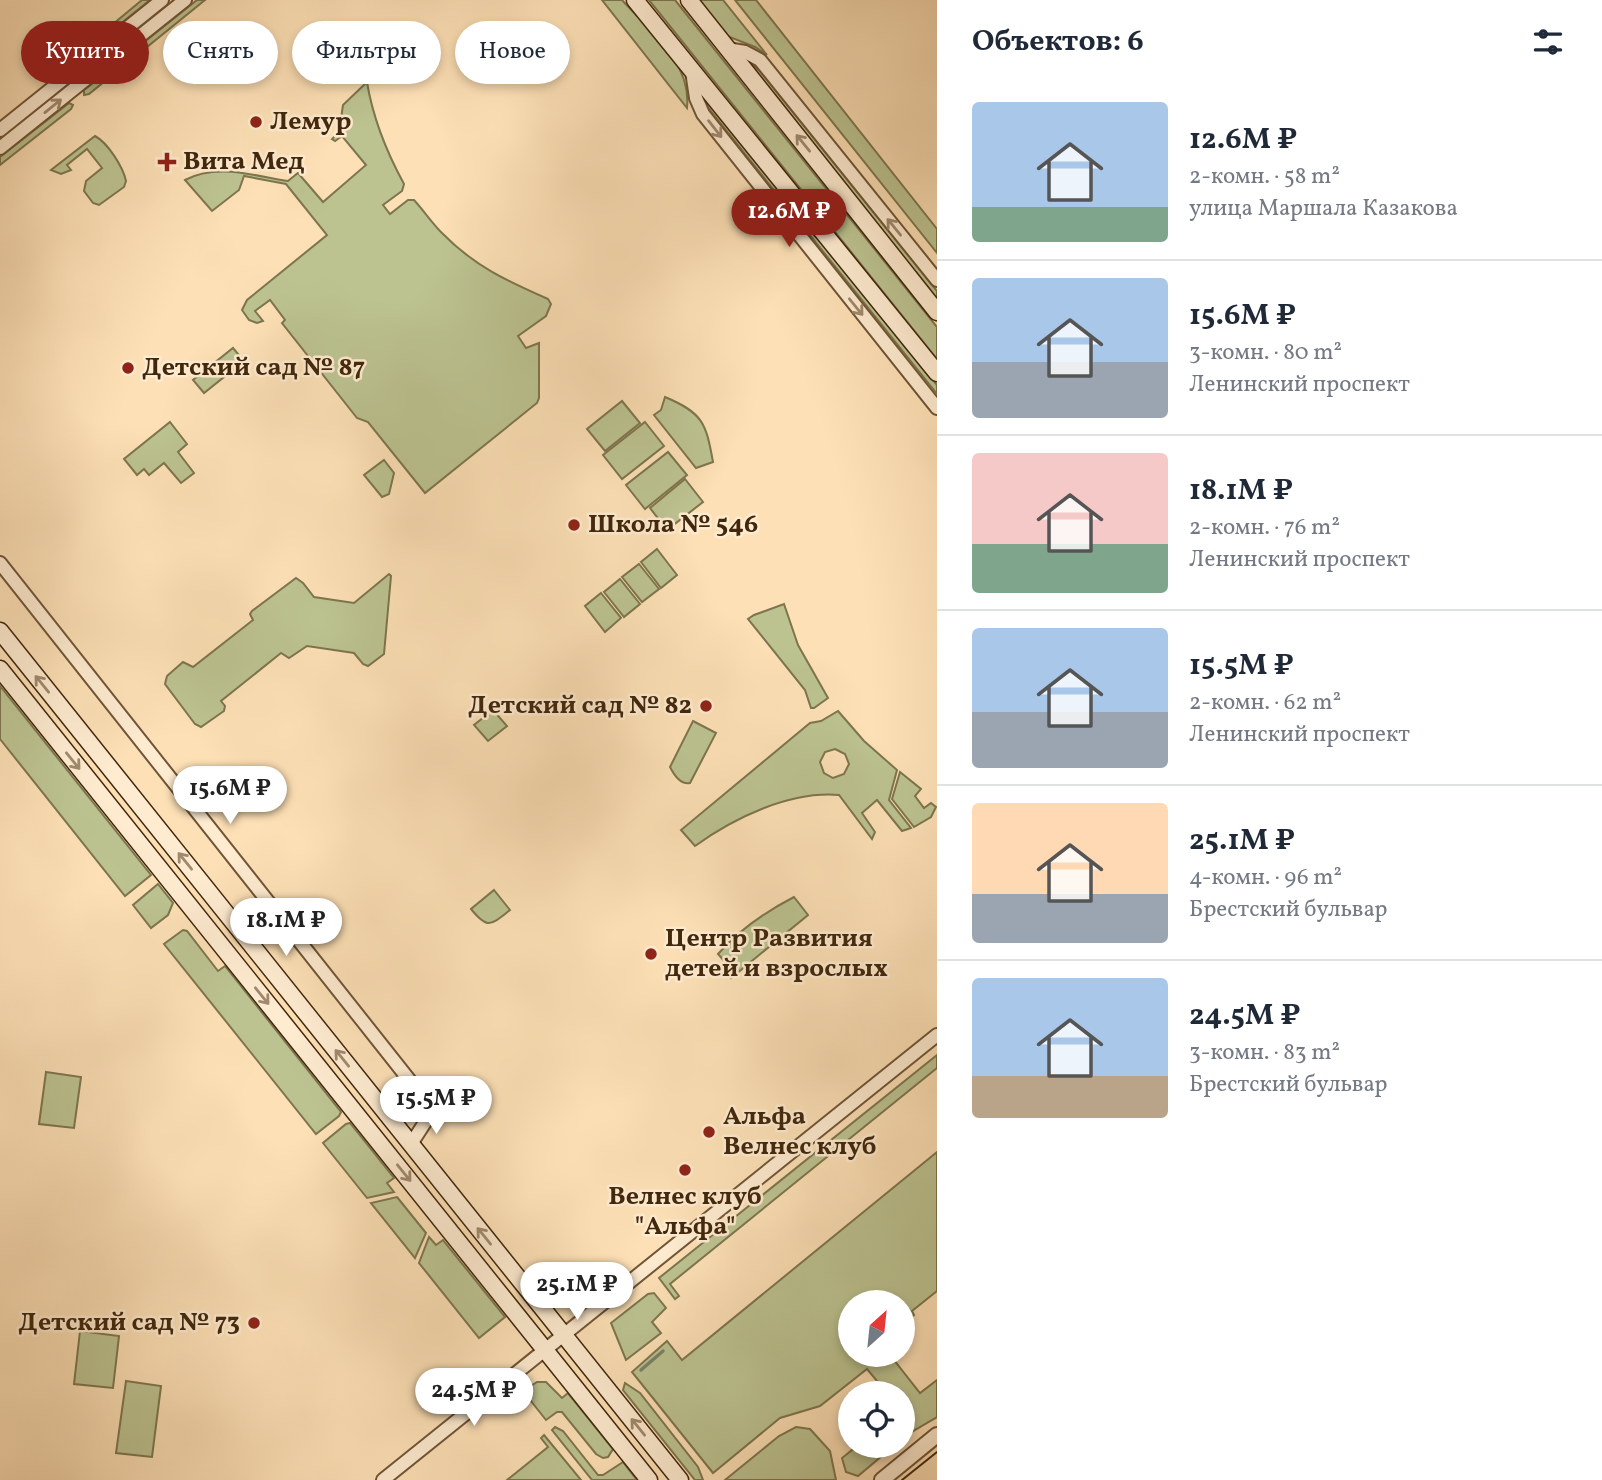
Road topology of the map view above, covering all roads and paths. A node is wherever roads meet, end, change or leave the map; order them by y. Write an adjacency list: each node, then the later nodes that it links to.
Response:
1 (162, 0): 7 (street)
2 (185, 0): 8 (street, one-way to 2)
3 (635, 0): 6 (main road)
4 (690, 0): 5 (main road)
5 (727, 49): 9 (street, one-way to 5); 10 (main road, one-way to 5)
6 (691, 67): 11 (main road); 12 (street, one-way to 12)
7 (0, 130)
8 (0, 148)
9 (937, 280)
10 (937, 312)
11 (937, 373)
12 (937, 408)
13 (0, 563): 17 (street)
14 (0, 631): 17 (main road, one-way to 14)
15 (0, 669): 19 (main road, one-way to 19)
16 (937, 1035): 18 (street)
17 (411, 1144): 18 (main road, one-way to 17)
18 (564, 1335): 19 (street); 23 (main road, one-way to 18)
19 (545, 1350): 21 (street); 22 (main road)
20 (937, 1435): 24 (street)
21 (383, 1480)
22 (649, 1480)
23 (680, 1480)
24 (881, 1480)

